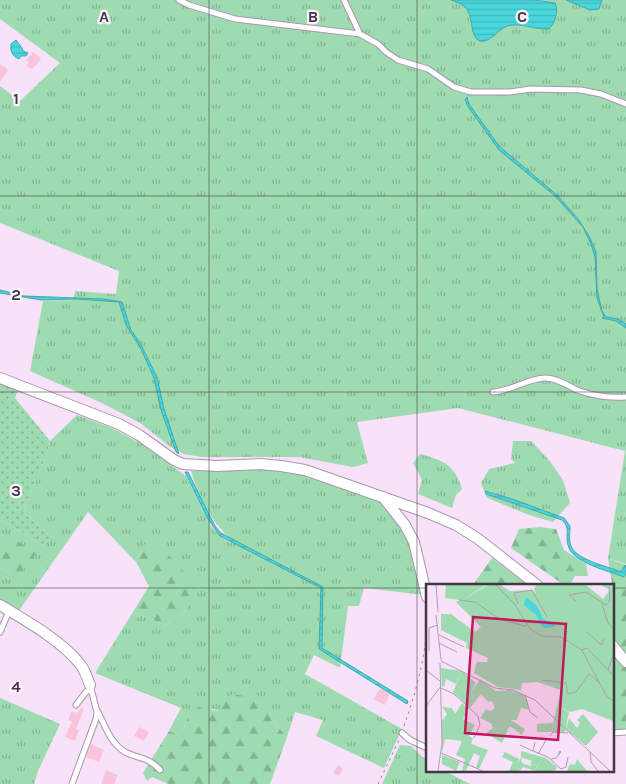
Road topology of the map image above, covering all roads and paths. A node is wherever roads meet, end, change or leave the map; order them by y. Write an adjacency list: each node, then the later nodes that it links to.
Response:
1 (179, 0): 3 (lane)
2 (344, 0): 3 (lane)
3 (360, 34): 4 (lane)
4 (626, 104)
5 (0, 378): 8 (street)
6 (493, 392): 7 (lane)
7 (626, 397)
8 (383, 497): 9 (street); 10 (street)
9 (536, 584)
10 (426, 593)
11 (4, 608): 12 (lane); 16 (street)
12 (0, 632)
13 (426, 640): 19 (path)
14 (614, 647): 15 (street)
15 (626, 662)
16 (90, 687): 17 (lane); 18 (lane)
17 (76, 706)
18 (97, 712): 21 (lane); 22 (lane)
19 (402, 733): 20 (lane); 23 (path)
20 (426, 748)
21 (160, 770)
22 (72, 784)
23 (378, 784)

